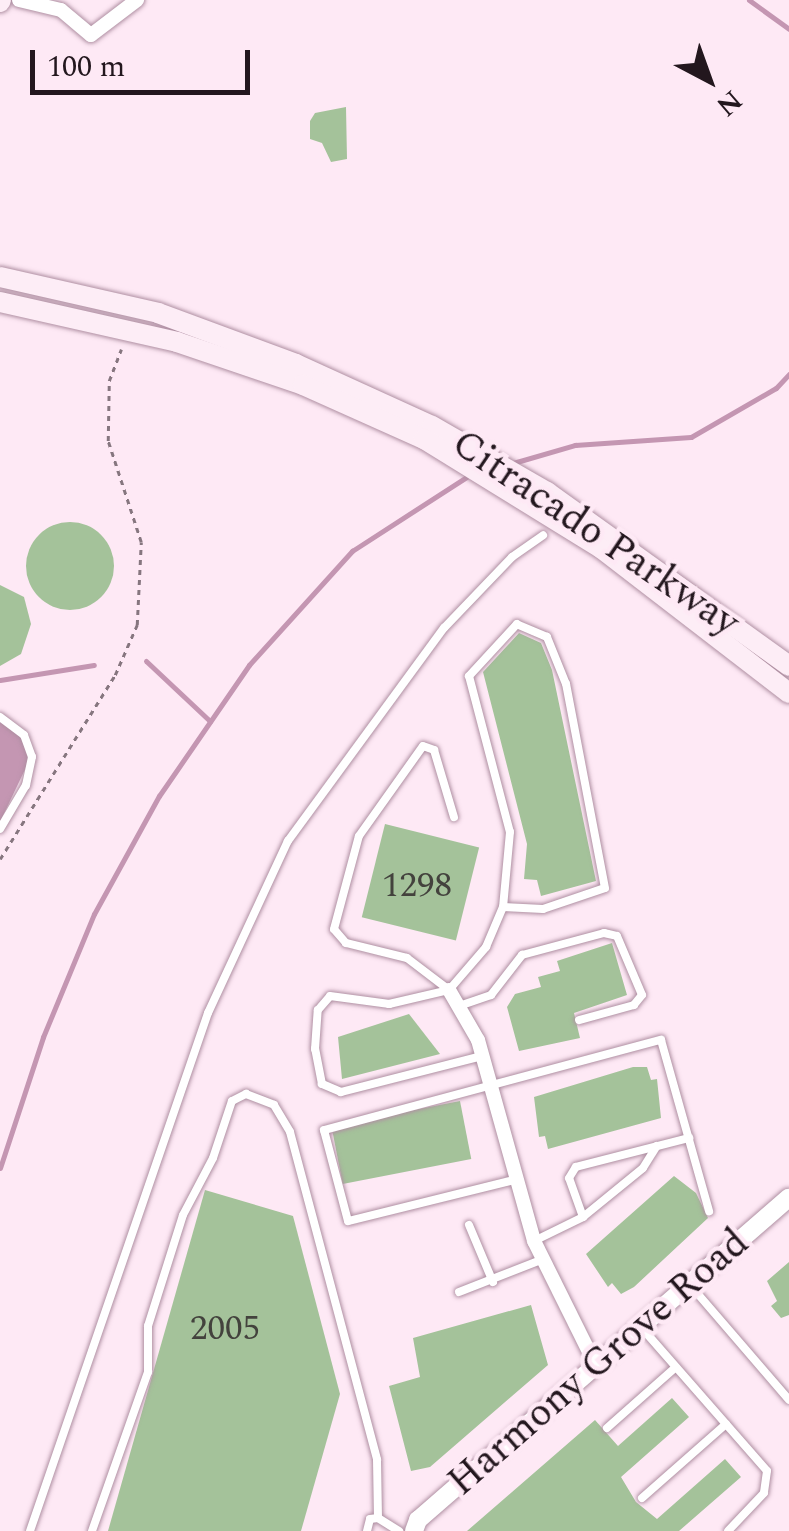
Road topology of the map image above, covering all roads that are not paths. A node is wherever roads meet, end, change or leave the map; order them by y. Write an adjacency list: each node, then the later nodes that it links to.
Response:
1 (19, 0): 2 (street)
2 (137, 0)
3 (0, 277): 5 (main road, Citracado Parkway)
4 (0, 302): 5 (main road, Citracado Parkway)
5 (361, 400): 6 (main road, Citracado Parkway)
6 (542, 498): 8 (main road, Citracado Parkway); 9 (main road, Citracado Parkway)
7 (543, 535): 39 (lane)
8 (789, 666)
9 (789, 693)
10 (0, 717): 12 (lane)
11 (454, 817): 14 (lane)
12 (0, 830)
13 (503, 907): 13 (lane); 14 (lane)
14 (450, 990): 15 (street); 17 (lane)
15 (459, 1006): 16 (lane); 17 (street)
16 (579, 1020)
17 (482, 1056): 18 (street)
18 (490, 1083): 19 (lane); 21 (street); 21 (lane)
19 (689, 1138): 20 (lane); 23 (lane)
20 (657, 1146): 24 (lane); 24 (lane)
21 (514, 1180): 26 (street)
22 (789, 1198): 29 (street, Harmony Grove Road)
23 (708, 1211)
24 (583, 1218): 26 (lane)
25 (469, 1225): 28 (lane)
26 (534, 1241): 27 (street)
27 (544, 1259): 28 (lane); 32 (street)
28 (493, 1282): 30 (lane)
29 (690, 1284): 31 (street, Harmony Grove Road); 34 (lane)
30 (459, 1292)
31 (641, 1327): 32 (street, Harmony Grove Road); 33 (lane)
32 (596, 1366): 43 (street, Harmony Grove Road)
33 (676, 1367): 35 (lane); 36 (lane)
34 (789, 1400)
35 (726, 1424): 37 (lane); 44 (lane)
36 (606, 1428)
37 (642, 1498)
38 (378, 1518): 40 (lane); 41 (lane); 42 (lane)
39 (30, 1531)
40 (92, 1531)
41 (367, 1531)
42 (398, 1531)
43 (414, 1531)
44 (728, 1531)

